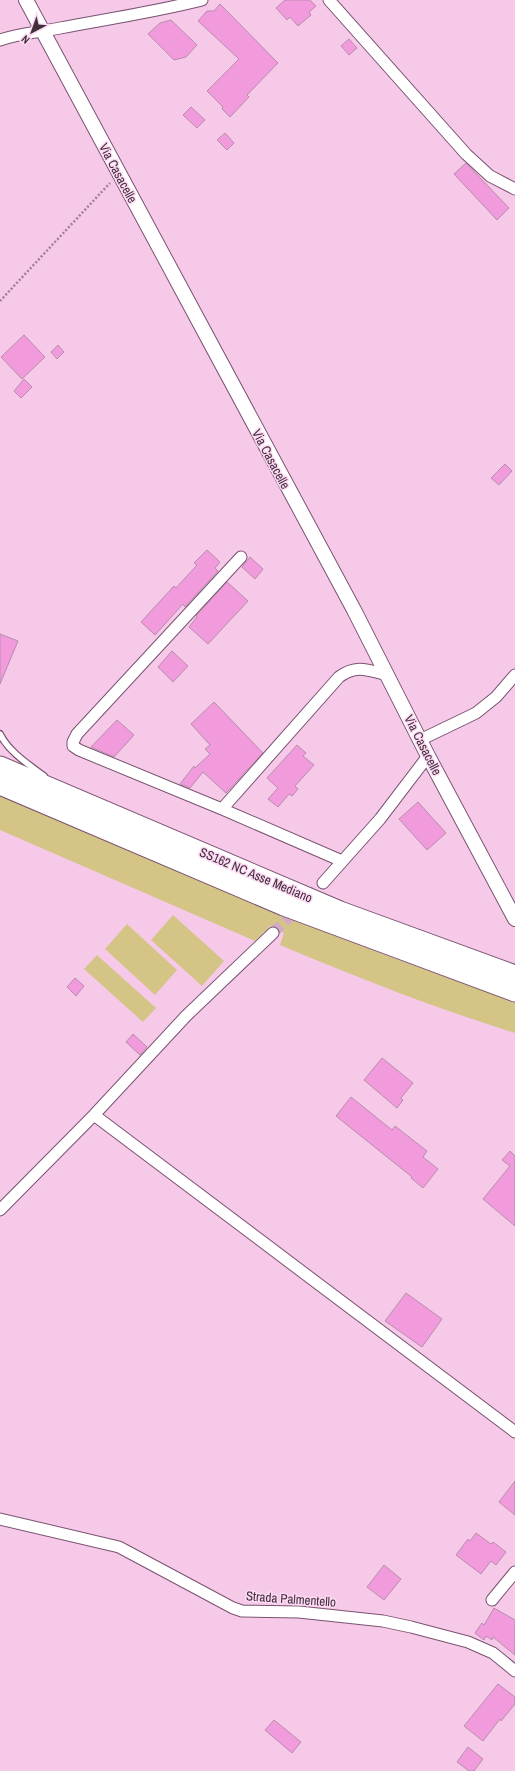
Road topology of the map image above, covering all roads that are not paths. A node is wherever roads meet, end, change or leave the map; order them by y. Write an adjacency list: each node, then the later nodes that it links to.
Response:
1 (26, 0): 4 (street, Via Casacelle)
2 (202, 0): 4 (street)
3 (329, 0): 6 (street)
4 (42, 31): 5 (street); 8 (street, Via Casacelle)
5 (0, 40)
6 (515, 189)
7 (241, 557): 16 (street)
8 (387, 675): 11 (street, Via Casacelle); 16 (street)
9 (515, 675): 11 (street)
10 (0, 734): 15 (lane)
11 (420, 740): 12 (street, Via Casacelle)
12 (428, 756): 17 (street); 19 (street, Via Casacelle)
13 (0, 766): 15 (highway, SS162 NC Asse Mediano)
14 (0, 785): 22 (highway, SS162 NC Asse Mediano)
15 (70, 795): 21 (highway, SS162 NC Asse Mediano)
16 (222, 809): 17 (street)
17 (342, 861): 18 (street)
18 (323, 883)
19 (515, 919)
20 (272, 933): 23 (street)
21 (510, 974)
22 (515, 992)
23 (94, 1115): 24 (street); 25 (street)
24 (0, 1210)
25 (515, 1432)
26 (0, 1519): 29 (street, Strada Palmentello)
27 (515, 1572): 28 (street)
28 (492, 1600)
29 (515, 1671)

